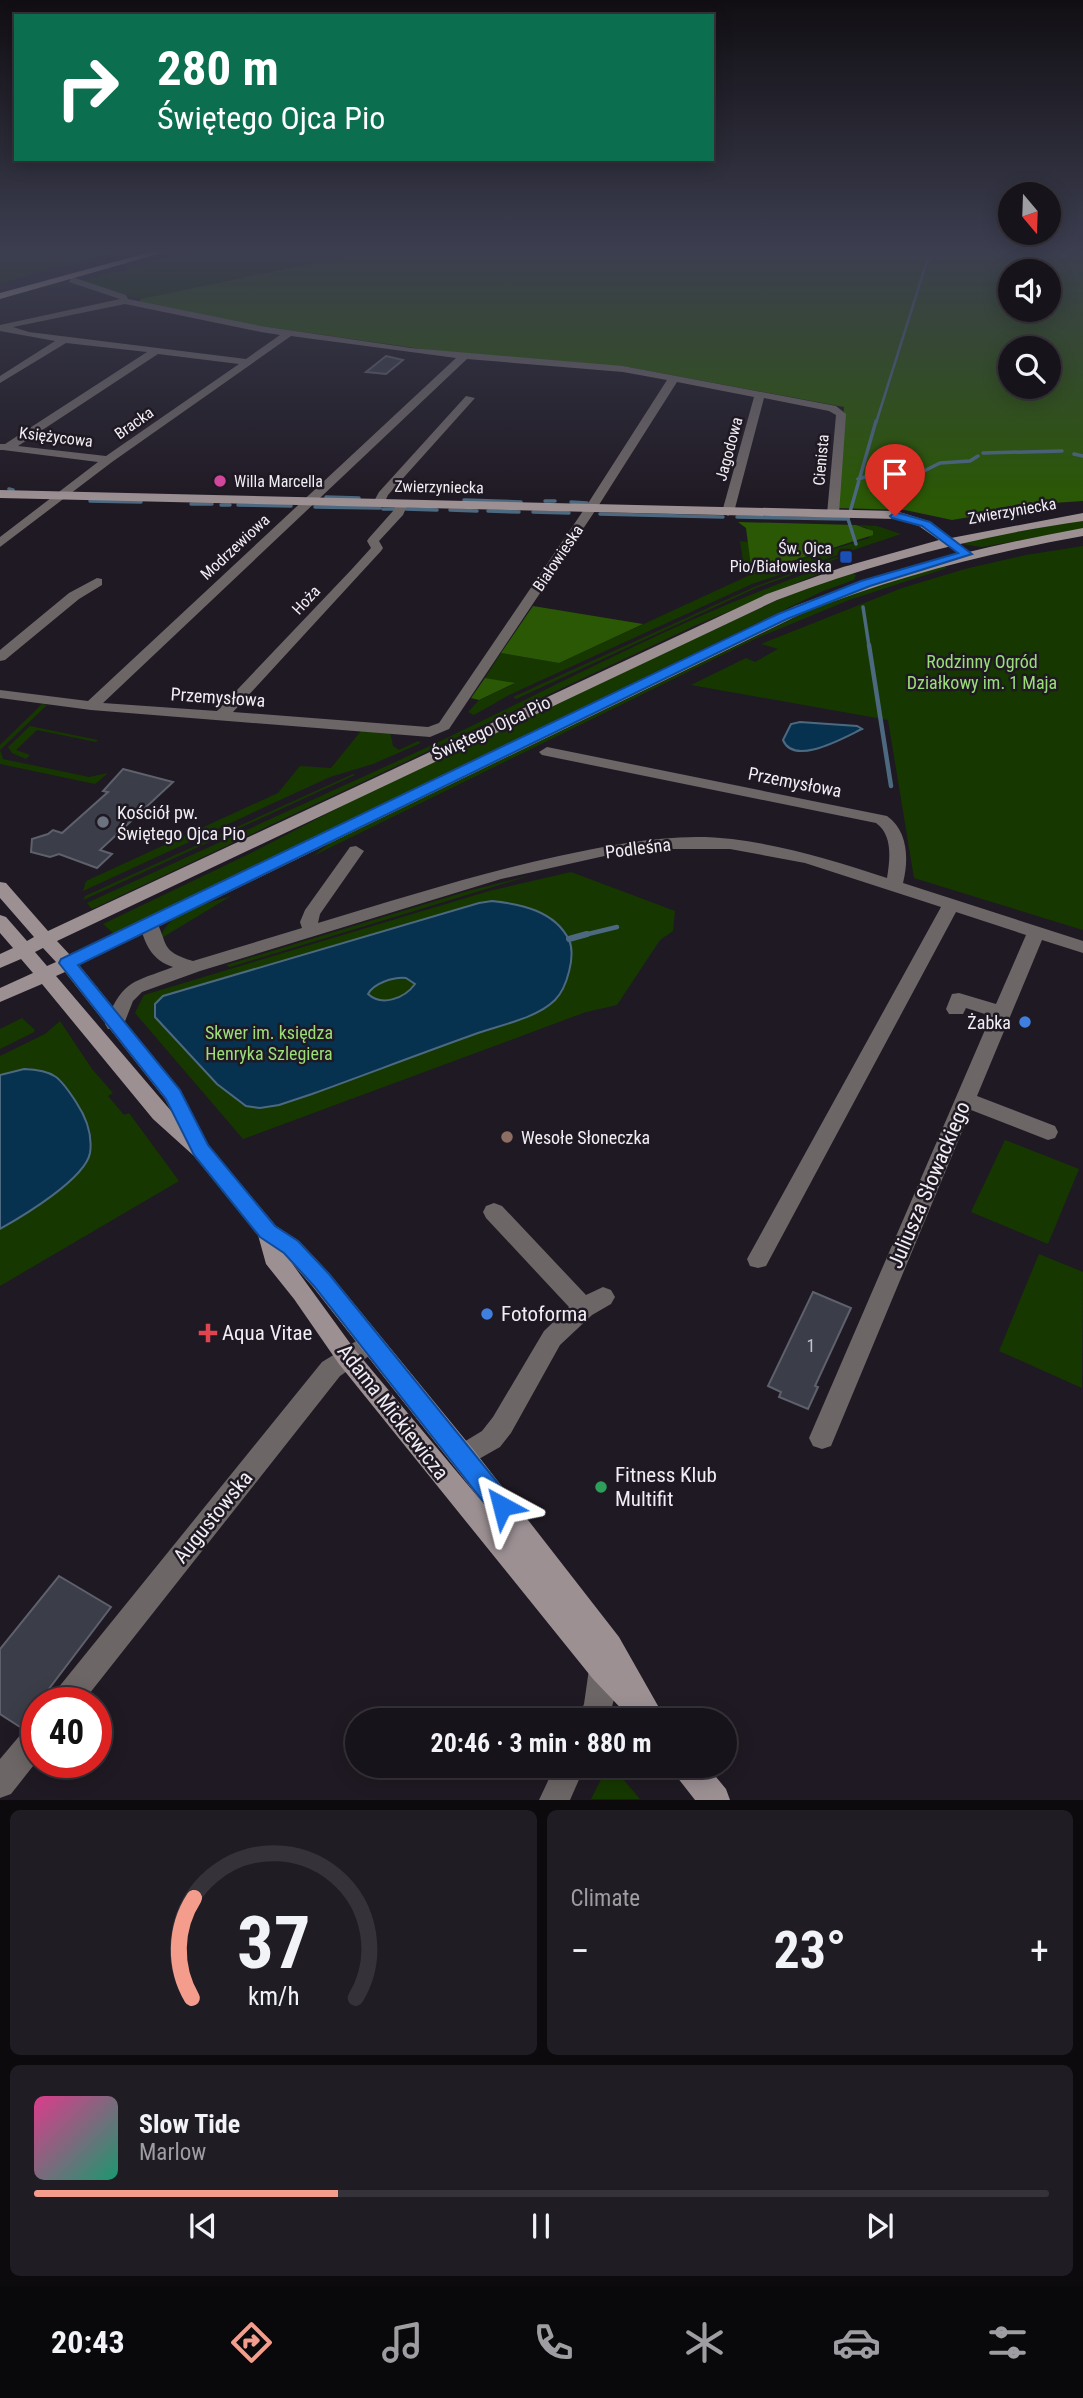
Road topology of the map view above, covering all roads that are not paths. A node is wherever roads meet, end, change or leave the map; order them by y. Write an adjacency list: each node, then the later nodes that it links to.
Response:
1 (28, 334): 4 (street)
2 (288, 334): 7 (street, Bracka)
3 (297, 334): 6 (street)
4 (65, 339): 5 (street); 9 (street)
5 (157, 350): 7 (street); 12 (street)
6 (464, 356): 8 (street); 16 (street, Modrzewiowa)
7 (248, 362): 13 (street, Bracka)
8 (674, 378): 10 (street); 19 (street, Białowieska)
9 (0, 380)
10 (760, 394): 20 (street, Jagodowa); 21 (street, Cienista)
11 (470, 398): 17 (street)
12 (4, 447): 13 (street, Księżycowa)
13 (108, 460): 15 (street, Bracka)
14 (0, 494): 15 (main road, Zwierzyniecka)
15 (62, 496): 16 (main road, Zwierzyniecka); 25 (street, Bracka)
16 (309, 502): 17 (main road, Zwierzyniecka); 32 (street, Modrzewiowa)
17 (379, 503): 18 (main road, Zwierzyniecka)
18 (402, 504): 19 (main road, Zwierzyniecka); 33 (street, Hoża)
19 (591, 508): 20 (main road, Zwierzyniecka); 34 (street, Białowieska)
20 (728, 512): 21 (main road, Zwierzyniecka)
21 (836, 514): 24 (main road, Zwierzyniecka)
22 (1083, 516): 24 (main road, Zwierzyniecka)
23 (1083, 532): 26 (main road, Zwierzyniecka)
24 (947, 541): 26 (main road, Zwierzyniecka); 27 (main road, Świętego Ojca Pio)
25 (0, 543)
26 (967, 554): 29 (main road, Świętego Ojca Pio)
27 (845, 570): 29 (main road); 44 (main road, Świętego Ojca Pio)
28 (97, 582): 30 (street)
29 (866, 584): 41 (main road, Świętego Ojca Pio)
30 (0, 657)
31 (0, 694): 32 (street, Przemysłowa)
32 (91, 706): 33 (street, Przemysłowa)
33 (221, 716): 34 (street, Przemysłowa)
34 (435, 731)
35 (547, 752): 37 (street, Przemysłowa)
36 (356, 851): 42 (street)
37 (893, 886): 39 (street, Podleśna); 42 (street, Podleśna)
38 (0, 887): 44 (main road, Adama Mickiewicza)
39 (951, 905): 43 (street, Podleśna); 59 (street)
40 (0, 921): 46 (main road, Adama Mickiewicza)
41 (149, 923): 48 (main road, Świętego Ojca Pio); 49 (street)
42 (312, 930): 49 (street, Podleśna)
43 (1036, 932): 45 (street, Podleśna); 53 (street, Juliusza Słowackiego)
44 (45, 939): 46 (main road, Świętego Ojca Pio); 48 (main road, Adama Mickiewicza)
45 (1083, 947)
46 (24, 950): 47 (main road, Świętego Ojca Pio); 50 (main road, Adama Mickiewicza)
47 (0, 962)
48 (67, 963): 50 (main road, Świętego Ojca Pio); 54 (main road, Adama Mickiewicza)
49 (193, 967): 54 (street, Podleśna)
50 (46, 974): 51 (main road, Świętego Ojca Pio); 57 (main road, Adama Mickiewicza)
51 (0, 996)
52 (956, 1009): 53 (street)
53 (1002, 1013): 55 (street, Juliusza Słowackiego)
54 (115, 1024): 57 (main road, Adama Mickiewicza)
55 (965, 1100): 56 (street); 63 (street, Juliusza Słowackiego)
56 (1048, 1132)
57 (201, 1150): 60 (main road, Adama Mickiewicza)
58 (494, 1212): 64 (street)
59 (758, 1259)
60 (341, 1325): 61 (main road, Adama Mickiewicza); 62 (main road, Adama Mickiewicza)
61 (371, 1342): 62 (street, Augustowska); 64 (main road, Adama Mickiewicza)
62 (347, 1357): 65 (main road, Adama Mickiewicza); 69 (street, Augustowska)
63 (822, 1438)
64 (463, 1456): 65 (main road); 67 (main road, Adama Mickiewicza)
65 (439, 1470): 66 (main road, Adama Mickiewicza)
66 (477, 1516): 67 (main road); 68 (main road, Adama Mickiewicza)
67 (514, 1523): 68 (main road, Adama Mickiewicza)
68 (606, 1658): 70 (street); 71 (main road, Adama Mickiewicza)
69 (77, 1687)
70 (597, 1708)
71 (643, 1708)
72 (21, 1757): 75 (street)
73 (564, 1778): 76 (street)
74 (698, 1778): 77 (main road)
75 (0, 1783)
76 (554, 1800)
77 (715, 1800)

